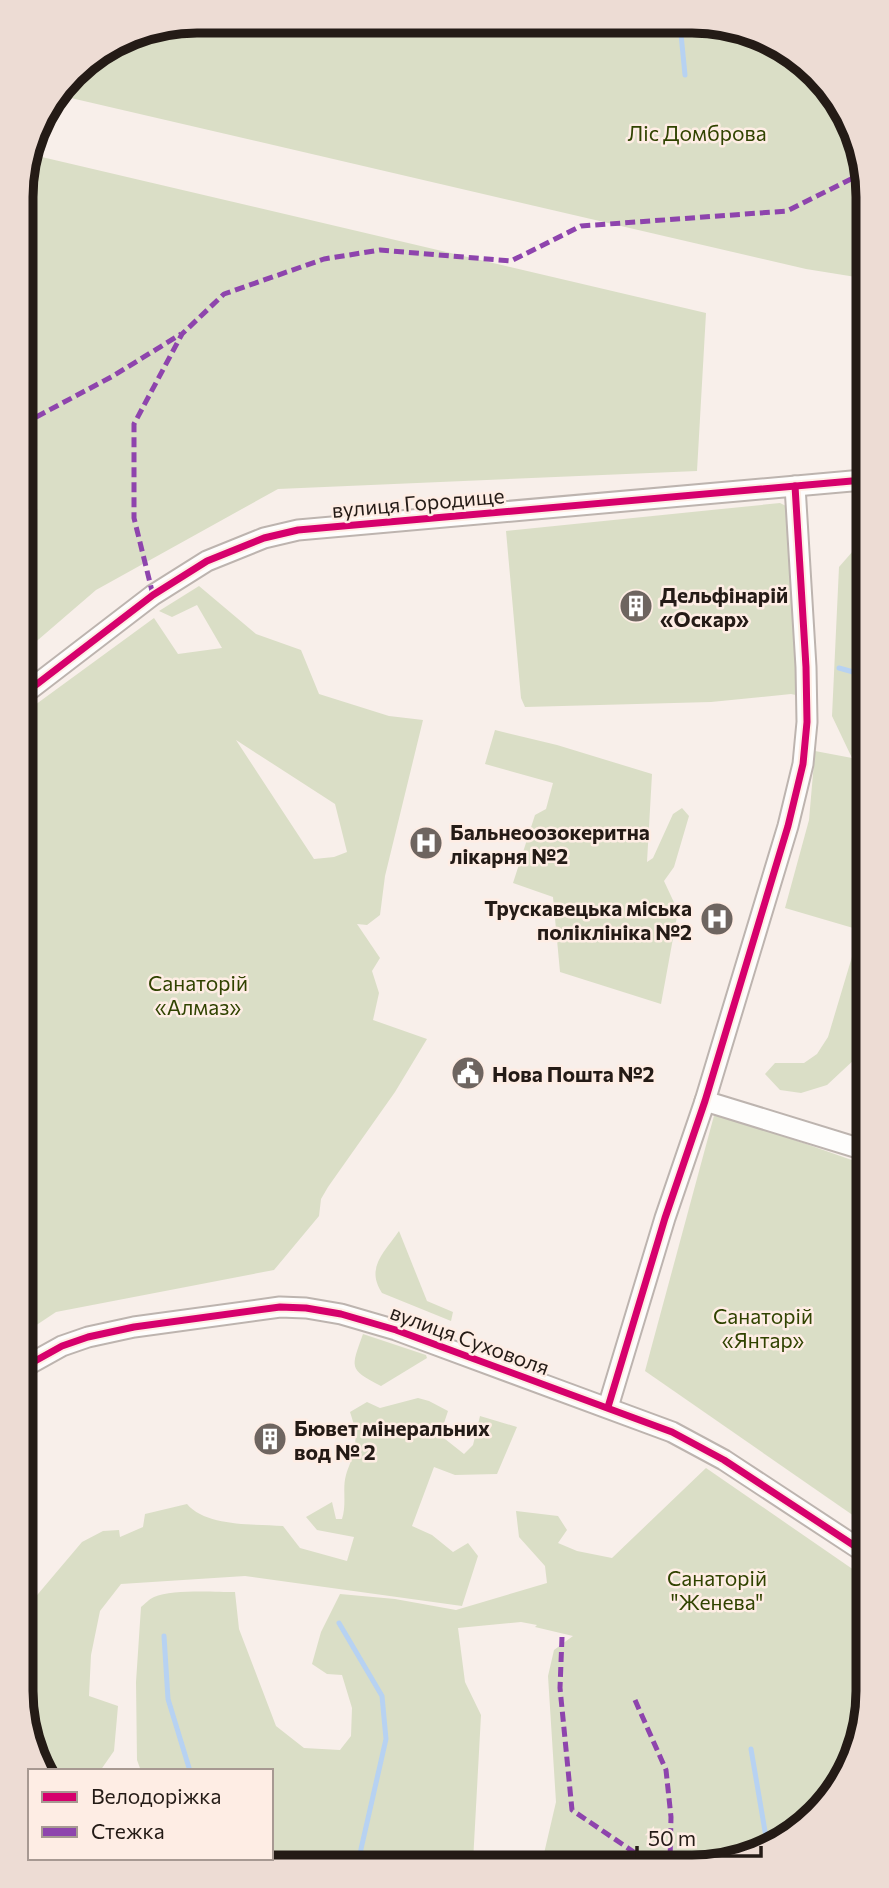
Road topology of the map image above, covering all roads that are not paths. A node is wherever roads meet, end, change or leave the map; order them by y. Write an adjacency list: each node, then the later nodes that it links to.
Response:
1 (856, 481): 2 (street, вулиця Городище)
2 (795, 486): 3 (street, вулиця Городище); 4 (street)
3 (34, 687)
4 (705, 1101): 5 (street); 7 (street)
5 (855, 1147)
6 (33, 1362): 7 (street, вулиця Суховоля)
7 (608, 1407): 8 (street, вулиця Суховоля)
8 (855, 1546)

